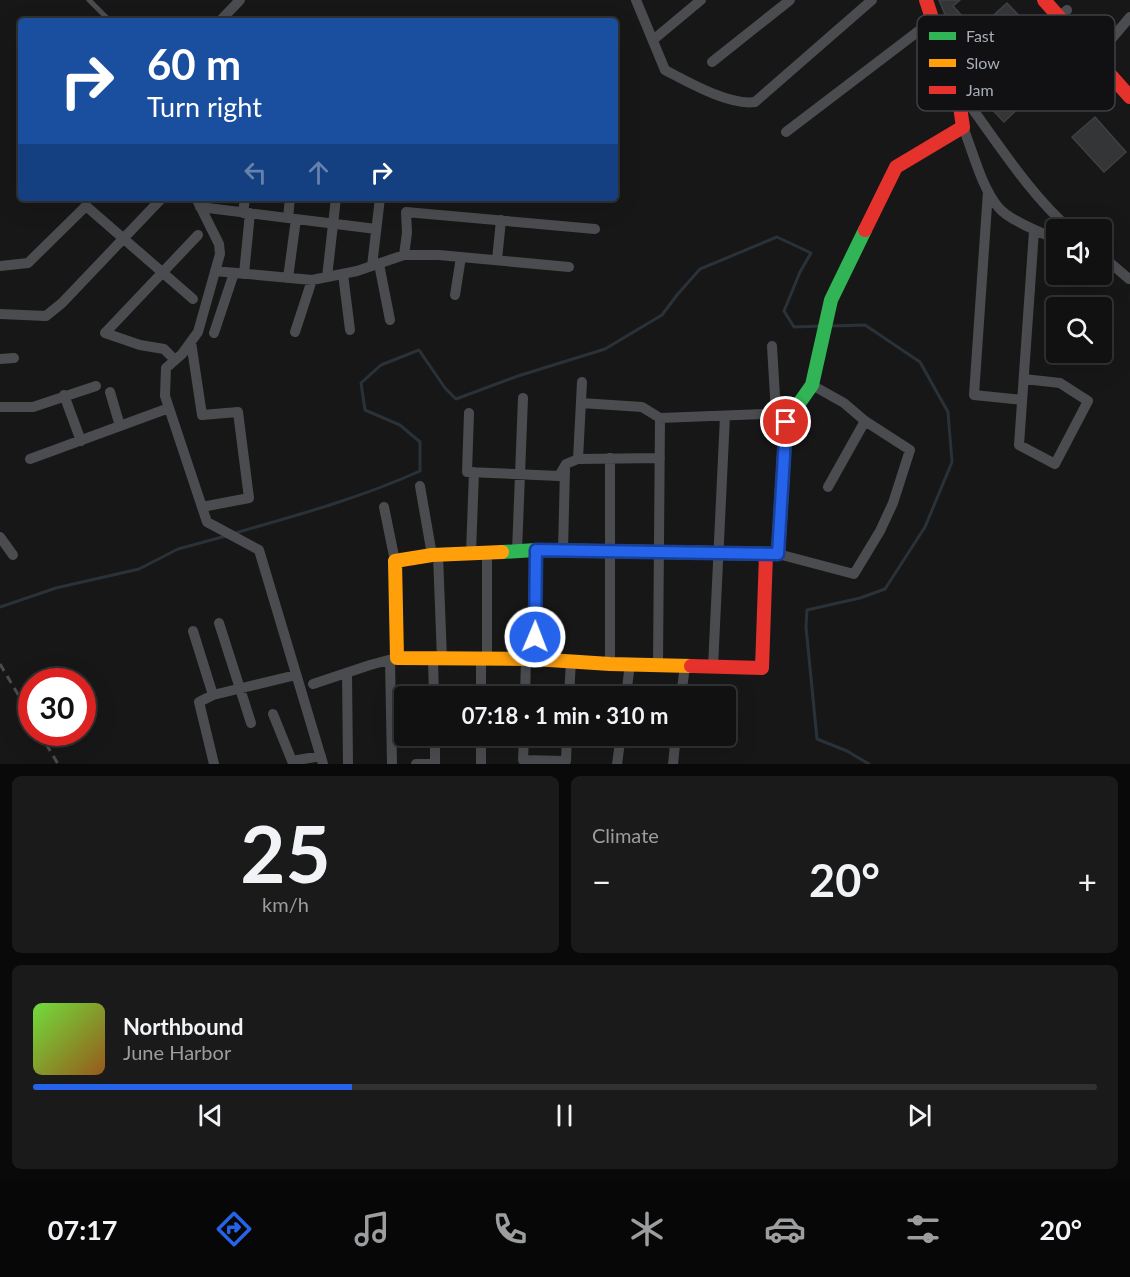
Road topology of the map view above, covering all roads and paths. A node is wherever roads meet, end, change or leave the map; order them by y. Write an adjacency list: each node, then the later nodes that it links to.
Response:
1 (89, 0): 12 (lane)
2 (240, 0): 13 (street)
3 (636, 0): 16 (street)
4 (701, 0): 16 (street)
5 (790, 0): 17 (street)
6 (872, 0): 16 (street)
7 (926, 0): 10 (main road)
8 (1044, 0): 9 (main road)
9 (1062, 9)
10 (931, 15)
11 (1130, 17): 15 (street)
12 (107, 18)
13 (223, 18)
14 (917, 32): 25 (street)
15 (1115, 35)
16 (653, 40)
17 (712, 62)
18 (1115, 63): 20 (main road)
19 (1115, 78): 21 (main road)
20 (1130, 80)
21 (1130, 97)
22 (962, 111): 24 (main road)
23 (971, 111): 35 (street)
24 (963, 127): 26 (street); 74 (main road)
25 (786, 132)
26 (988, 191): 40 (street); 79 (street)
27 (159, 201): 43 (street)
28 (245, 201): 33 (street)
29 (290, 201): 34 (street)
30 (336, 201): 37 (street)
31 (380, 201): 38 (street)
32 (198, 202): 33 (street); 52 (street)
33 (247, 213): 34 (street); 54 (street)
34 (292, 219): 37 (street); 57 (street)
35 (1058, 219)
36 (501, 220): 39 (street); 44 (street); 46 (street)
37 (333, 224): 38 (street); 56 (street)
38 (376, 229): 48 (street)
39 (595, 229)
40 (1034, 231): 42 (street); 72 (street)
41 (198, 235): 53 (street)
42 (1046, 235)
43 (124, 238): 49 (street); 53 (street); 62 (street)
44 (404, 255): 45 (street); 48 (street)
45 (461, 257): 46 (street); 60 (street)
46 (497, 260): 50 (street)
47 (1112, 264): 58 (street)
48 (375, 265): 55 (street); 63 (street)
49 (0, 266)
50 (569, 267)
51 (1112, 267): 58 (street)
52 (215, 271): 54 (street); 67 (street)
53 (162, 273): 61 (street); 71 (street)
54 (239, 273): 57 (street); 66 (street)
55 (343, 274): 56 (street); 64 (street)
56 (327, 277): 59 (street)
57 (288, 278): 59 (street)
58 (1130, 279)
59 (312, 280): 65 (street)
60 (455, 295)
61 (193, 299)
62 (0, 314)
63 (390, 321)
64 (350, 330)
65 (295, 332)
66 (214, 333)
67 (191, 342): 71 (street); 99 (street)
68 (772, 346): 85 (street)
69 (14, 358): 70 (street)
70 (0, 359)
71 (175, 360): 82 (street)
72 (1024, 379): 79 (street); 79 (street)
73 (582, 382): 80 (street)
74 (812, 385): 85 (main road); 87 (street)
75 (96, 386): 77 (street)
76 (110, 392): 88 (street)
77 (64, 395): 81 (street); 89 (street)
78 (523, 398): 96 (street)
79 (1022, 400)
80 (581, 403): 86 (street); 93 (street)
81 (0, 407)
82 (169, 408): 88 (street); 99 (street)
83 (469, 413): 95 (street)
84 (725, 416): 85 (street); 86 (street); 109 (street)
85 (784, 416): 110 (main road)
86 (660, 418): 91 (street)
87 (865, 421): 98 (street); 110 (street)
88 (120, 426): 89 (street)
89 (81, 441): 92 (street)
90 (610, 458): 91 (street); 93 (street); 105 (street)
91 (660, 458): 108 (street)
92 (30, 459)
93 (578, 459): 94 (street)
94 (566, 464): 96 (street); 104 (street)
95 (474, 472): 96 (street); 106 (street)
96 (520, 474): 103 (street)
97 (420, 486): 112 (street)
98 (828, 487)
99 (202, 507): 127 (street)
100 (384, 507): 113 (street)
101 (0, 537): 111 (street)
102 (536, 550): 103 (main road); 104 (main road); 119 (street)
103 (517, 551): 107 (main road)
104 (562, 551): 105 (main road)
105 (610, 552): 108 (main road); 121 (street)
106 (471, 553): 107 (main road); 112 (main road)
107 (487, 553): 118 (street)
108 (659, 554): 109 (main road); 123 (street)
109 (719, 554): 110 (main road); 125 (street)
110 (772, 554): 125 (main road)
111 (13, 555)
112 (435, 555): 113 (main road); 117 (street)
113 (395, 561): 116 (main road)
114 (219, 623): 135 (street)
115 (193, 631): 136 (street)
116 (393, 659): 117 (main road); 126 (street); 150 (street)
117 (437, 659): 118 (main road); 129 (street)
118 (484, 659): 119 (main road); 130 (street)
119 (530, 659): 120 (main road); 131 (street)
120 (571, 662): 121 (main road); 132 (street)
121 (610, 664): 122 (main road)
122 (630, 664): 123 (main road); 133 (street)
123 (658, 665): 124 (main road)
124 (685, 666): 125 (main road); 134 (street)
125 (713, 666)
126 (347, 673): 128 (street); 149 (street)
127 (296, 675): 135 (street); 145 (street)
128 (313, 684)
129 (435, 686)
130 (482, 686)
131 (526, 686)
132 (570, 686)
133 (627, 686)
134 (682, 686)
135 (240, 689): 136 (street); 138 (street)
136 (213, 695): 148 (street)
137 (273, 714): 146 (street)
138 (251, 723)
139 (435, 746): 151 (street)
140 (481, 746): 152 (street)
141 (524, 746): 147 (street)
142 (567, 746): 147 (street)
143 (619, 746): 153 (street)
144 (675, 746): 154 (street)
145 (322, 760): 146 (street)
146 (289, 762)
147 (523, 762)
148 (214, 764)
149 (348, 764)
150 (392, 764)
151 (416, 764)
152 (481, 764)
153 (617, 764)
154 (673, 764)

